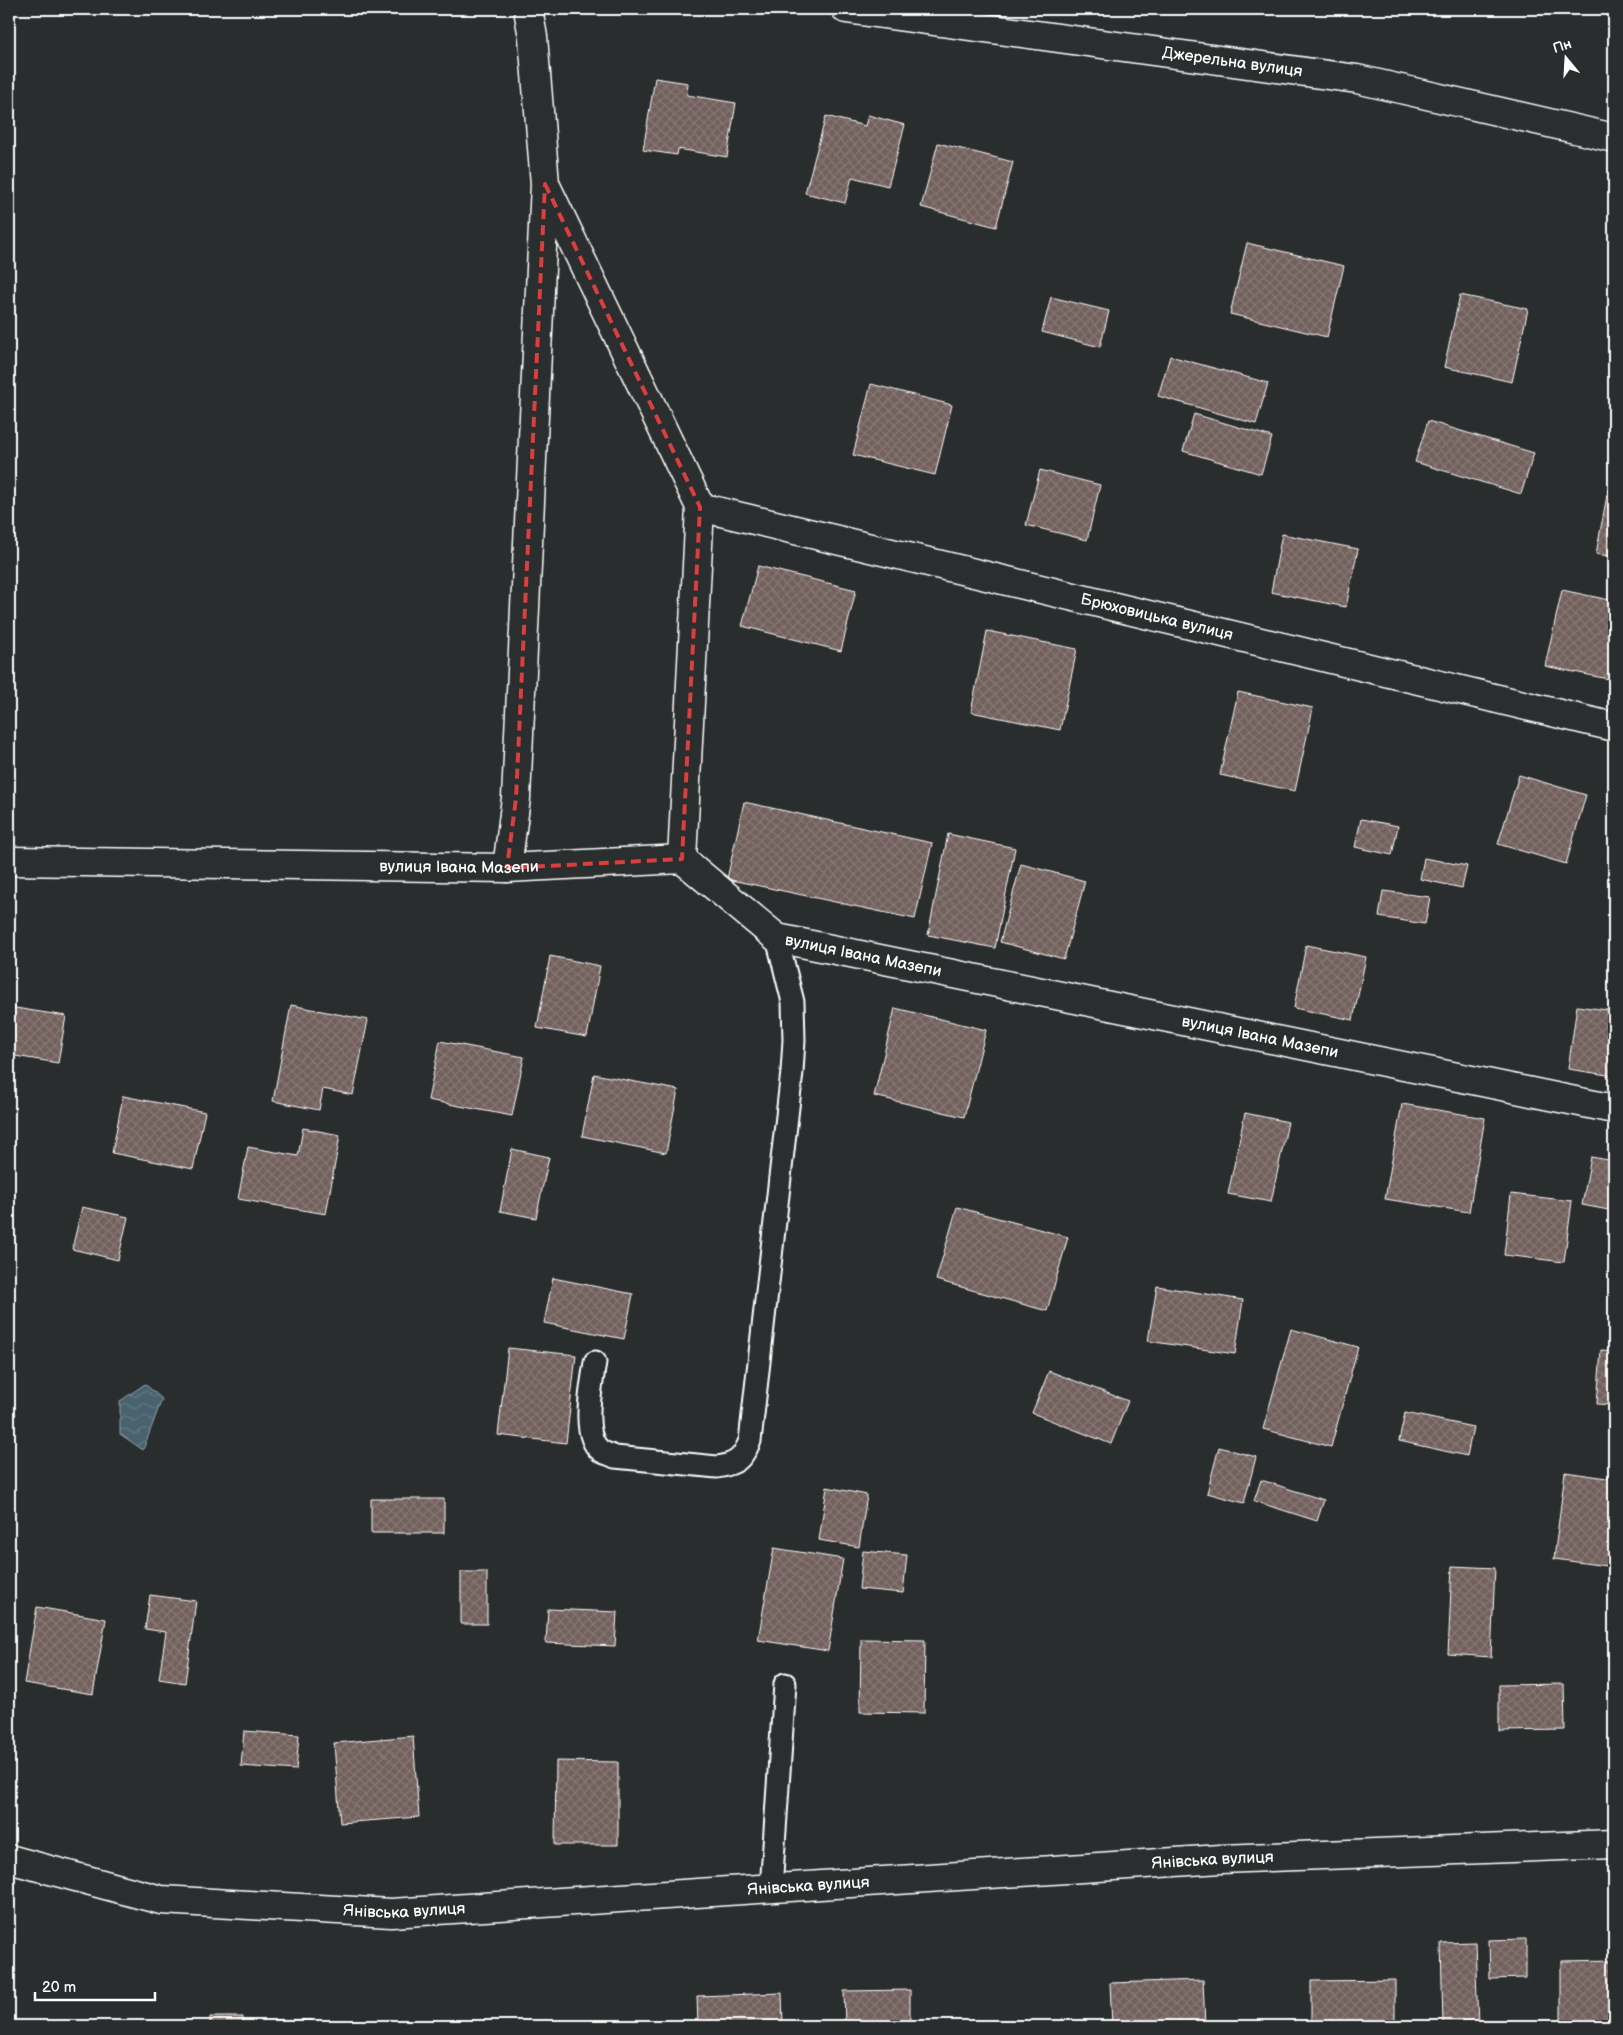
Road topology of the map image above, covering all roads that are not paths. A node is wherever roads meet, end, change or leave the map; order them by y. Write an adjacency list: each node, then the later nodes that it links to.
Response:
1 (528, 9): 4 (street)
2 (846, 9): 3 (street, Джерельна вулиця)
3 (1614, 138)
4 (545, 184): 5 (street); 9 (street)
5 (700, 507): 6 (street, Брюховицька вулиця); 7 (street)
6 (1614, 726)
7 (682, 859): 9 (street, вулиця Івана Мазепи); 10 (street, вулиця Івана Мазепи)
8 (9, 861): 9 (street, вулиця Івана Мазепи)
9 (507, 868)
10 (777, 938): 11 (street, вулиця Івана Мазепи); 12 (lane)
11 (1614, 1109)
12 (595, 1362)
13 (785, 1684): 16 (lane)
14 (1614, 1844): 16 (street, Янівська вулиця)
15 (9, 1859): 16 (street, Янівська вулиця)
16 (771, 1889)

